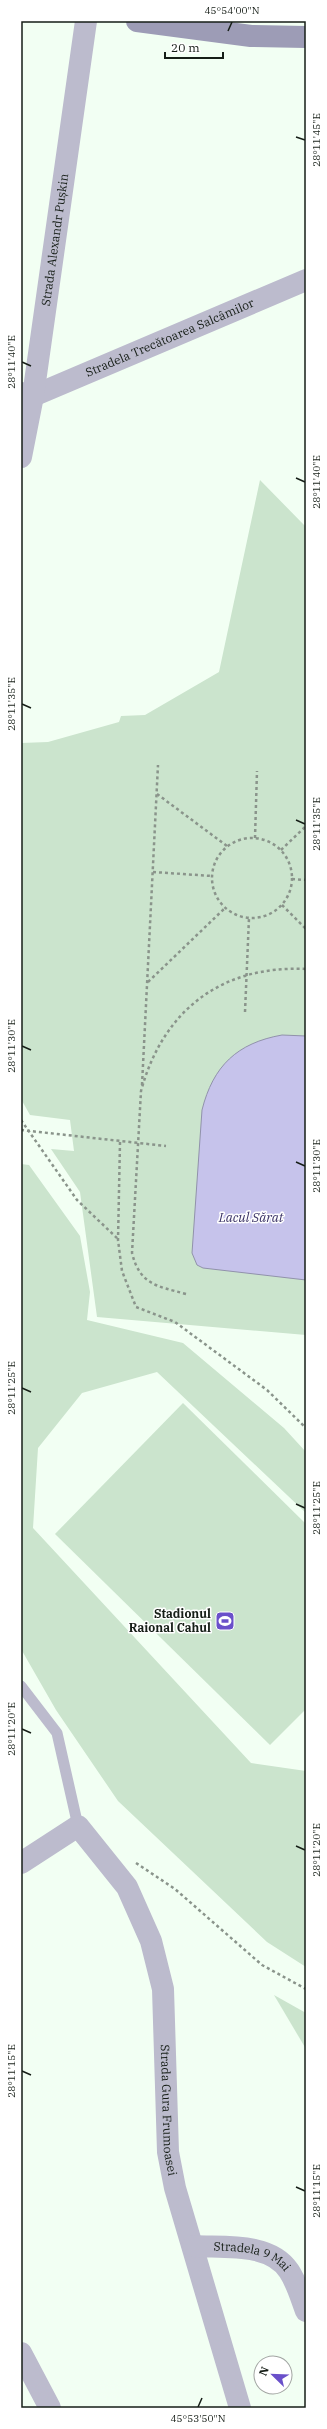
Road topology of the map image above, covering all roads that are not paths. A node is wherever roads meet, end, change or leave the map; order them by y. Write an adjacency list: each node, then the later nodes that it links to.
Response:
1 (86, 21): 5 (street, Strada Alexandr Pușkin)
2 (137, 21): 3 (main road)
3 (306, 37)
4 (306, 280): 5 (street, Stradela Trecătoarea Salcâmilor)
5 (27, 394): 6 (street, Strada Alexandr Pușkin)
6 (21, 457)
7 (21, 1686): 8 (lane)
8 (78, 1826): 9 (street); 10 (street, Strada Gura Frumoasei)
9 (21, 1864)
10 (193, 2246): 11 (street, Stradela 9 Mai); 14 (street, Strada Gura Frumoasei)
11 (306, 2311)
12 (21, 2353): 13 (street)
13 (50, 2408)
14 (240, 2408)

